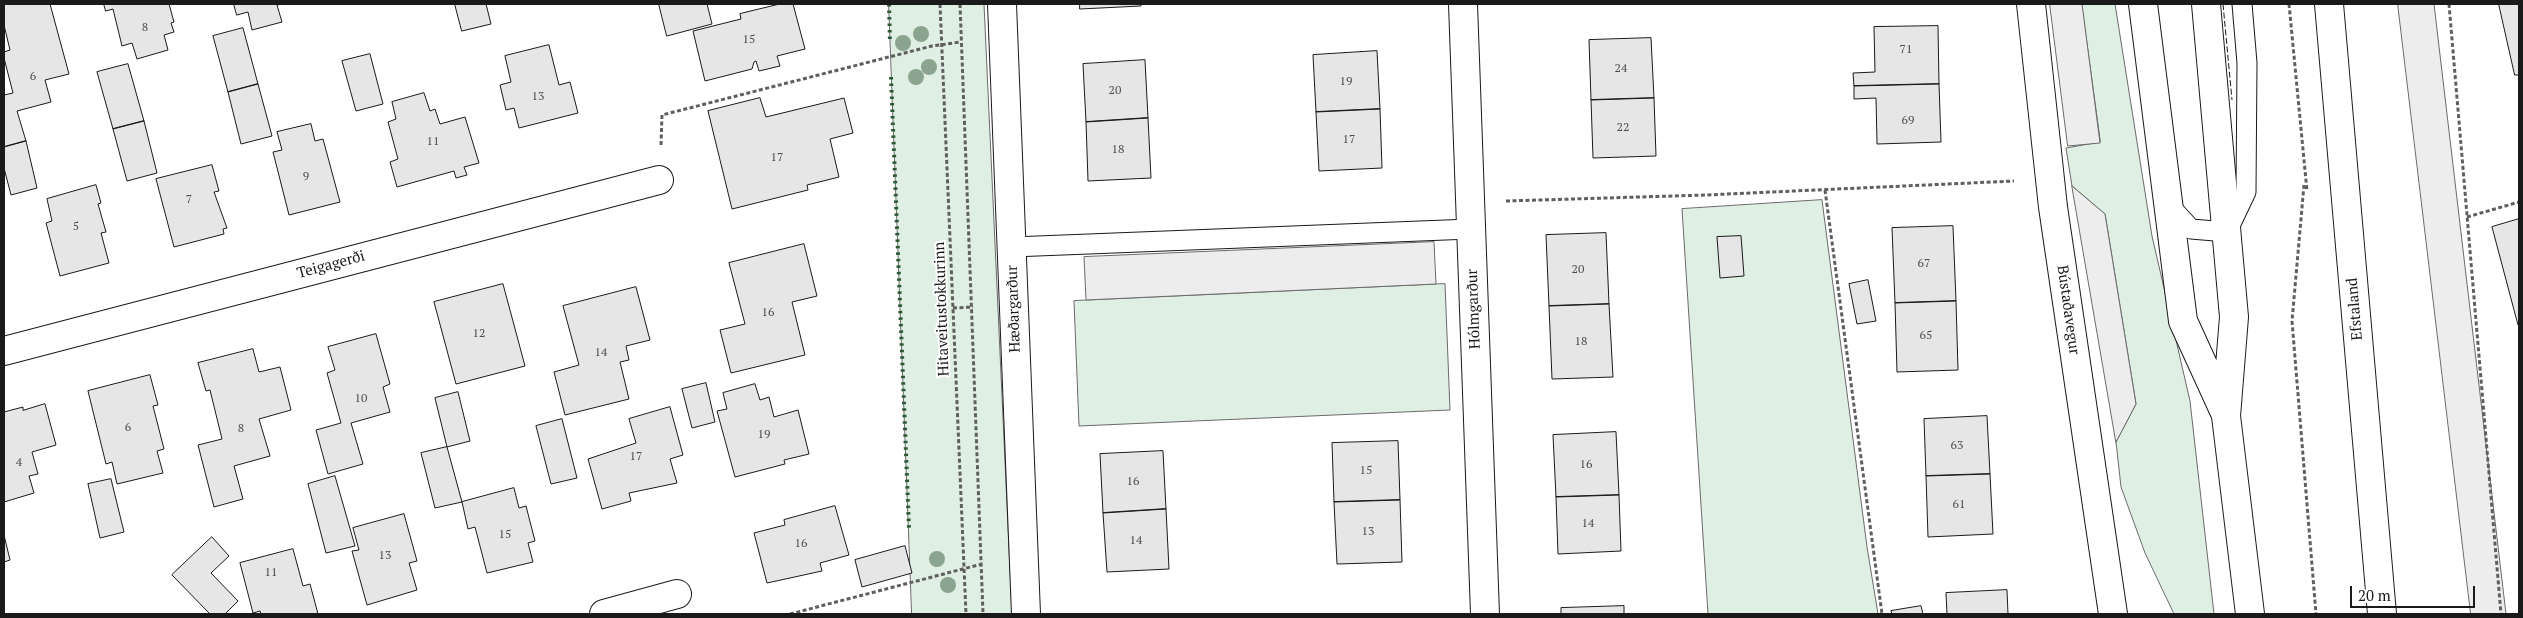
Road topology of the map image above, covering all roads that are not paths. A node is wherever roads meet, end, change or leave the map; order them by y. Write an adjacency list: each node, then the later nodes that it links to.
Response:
1 (1002, 4): 12 (street, Hæðargarður)
2 (1464, 4): 10 (street, Hólmgarður)
3 (2031, 4): 19 (street, Bústaðavegur)
4 (2143, 4): 9 (street)
5 (2206, 4): 11 (street)
6 (2242, 4): 11 (lane)
7 (2329, 4): 21 (street, Efstaland)
8 (659, 180): 13 (street, Teigagerði)
9 (2169, 205): 11 (lane); 14 (street)
10 (1471, 229): 12 (lane); 18 (street, Hólmgarður)
11 (2227, 232): 14 (street)
12 (1012, 247): 17 (street, Hæðargarður)
13 (4, 351)
14 (2226, 416): 20 (street)
15 (677, 594): 16 (street)
16 (604, 614)
17 (1026, 614)
18 (1485, 614)
19 (2113, 614)
20 (2250, 614)
21 (2382, 614)

